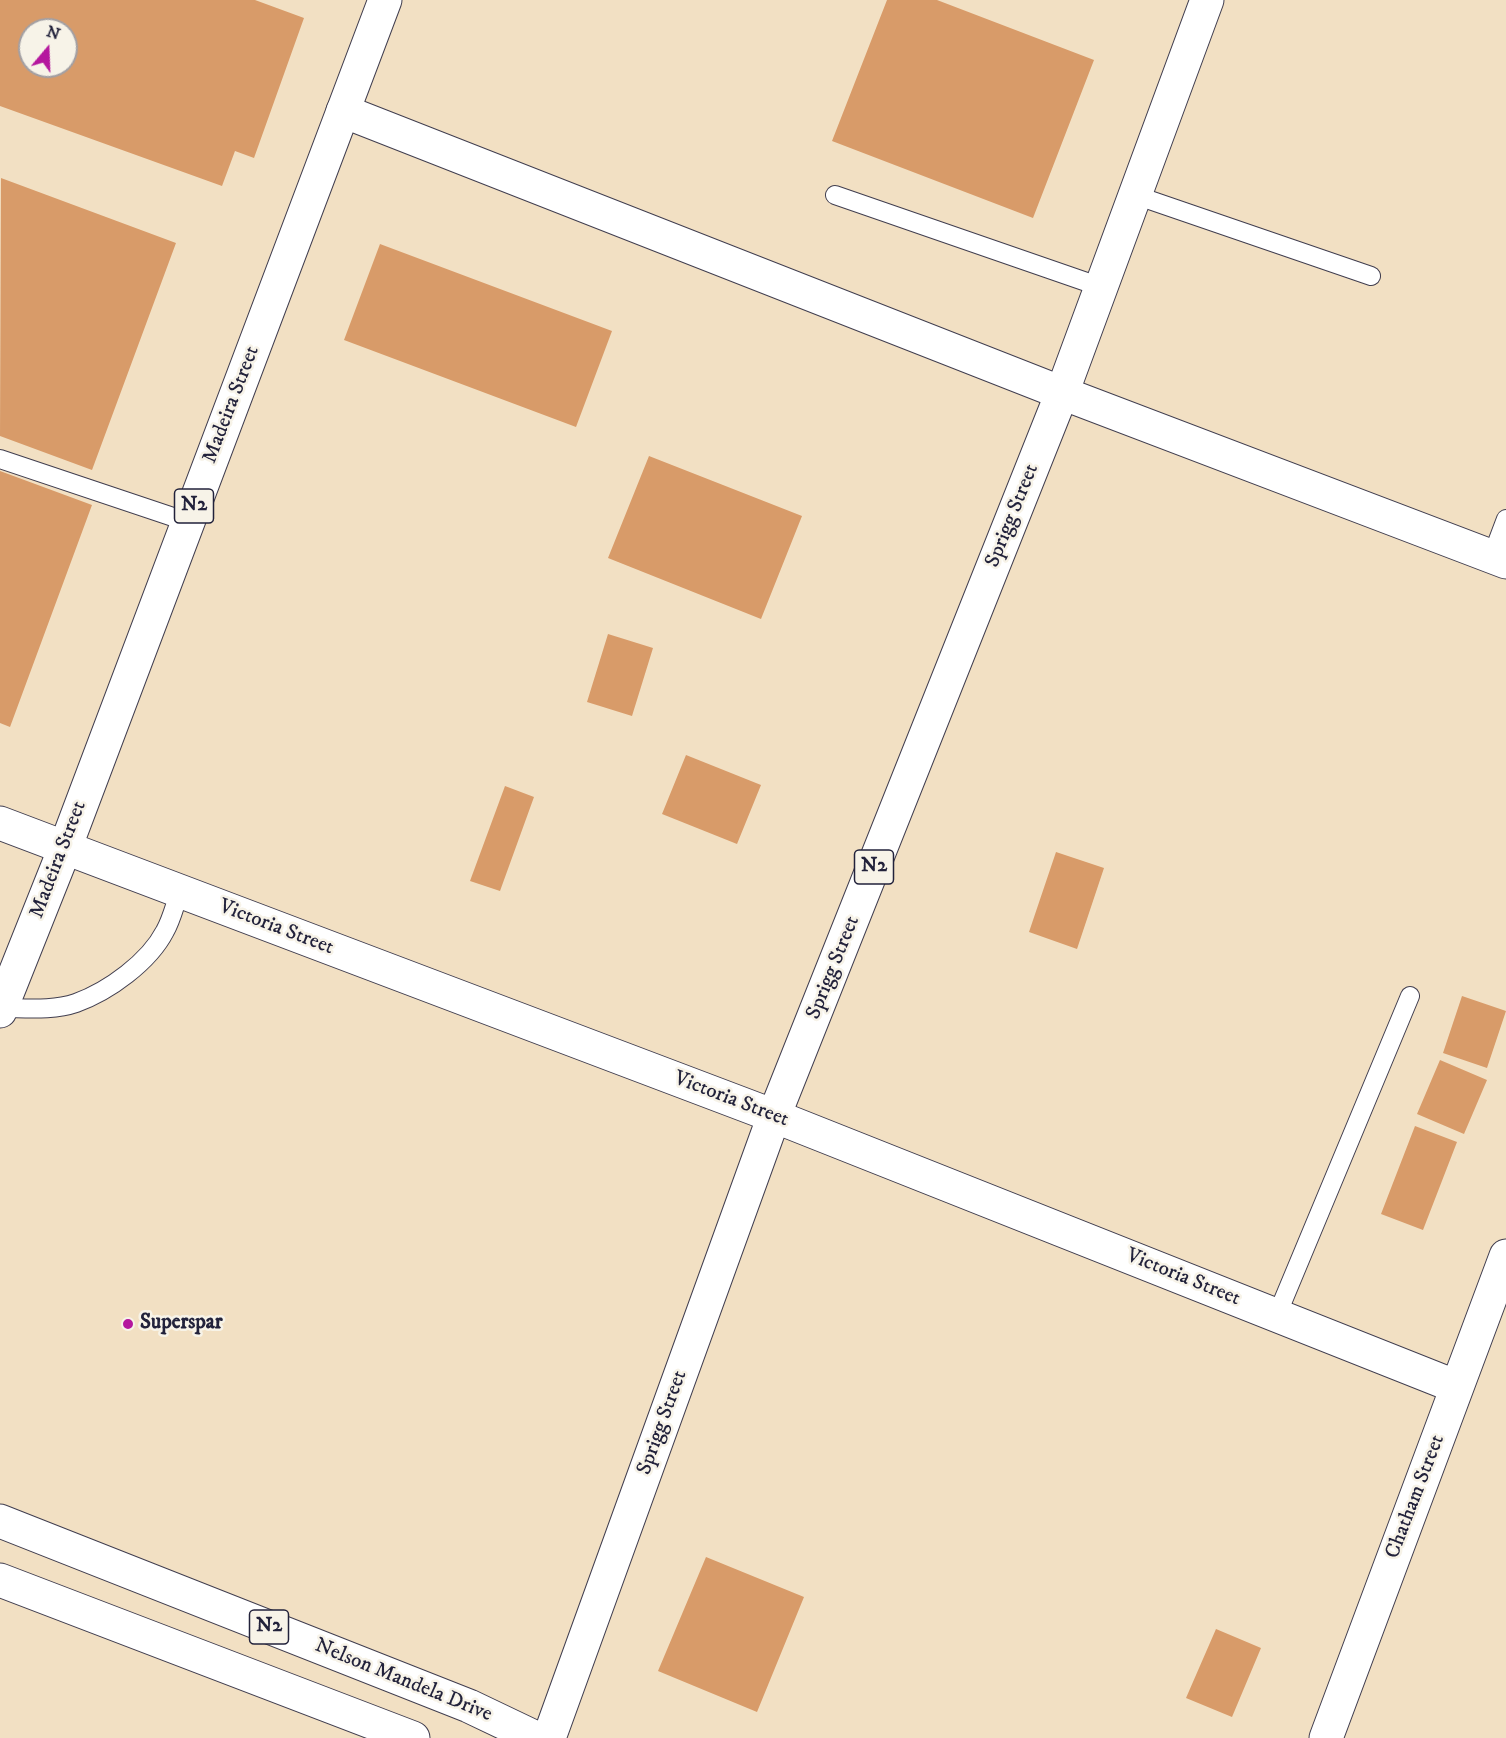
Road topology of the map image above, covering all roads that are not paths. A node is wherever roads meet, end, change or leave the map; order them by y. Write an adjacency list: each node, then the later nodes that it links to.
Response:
1 (385, 0): 3 (main road, Madeira Street / N2)
2 (1207, 0): 5 (main road, Sprigg Street / N2)
3 (343, 111): 8 (main road); 11 (main road, Madeira Street / N2)
4 (835, 195): 7 (lane)
5 (1135, 195): 6 (lane); 7 (main road, Sprigg Street / N2)
6 (1371, 276)
7 (1101, 287): 8 (main road, Sprigg Street / N2)
8 (1062, 393): 12 (main road); 18 (main road, Sprigg Street / N2)
9 (0, 459): 11 (lane)
10 (1506, 519): 12 (lane)
11 (188, 522): 14 (main road, Madeira Street / N2)
12 (1499, 559)
13 (0, 823): 14 (main road, Victoria Street)
14 (65, 848): 15 (main road, Victoria Street); 17 (main road, Madeira Street / N2)
15 (180, 891): 17 (lane); 18 (main road, Victoria Street)
16 (1410, 996): 20 (lane)
17 (1, 1010)
18 (774, 1116): 20 (main road, Victoria Street); 26 (main road, Sprigg Street / N2)
19 (1506, 1256): 21 (main road, Chatham Street)
20 (1277, 1316): 21 (main road, Victoria Street)
21 (1457, 1387): 27 (main road, Chatham Street)
22 (0, 1521): 25 (main road, Nelson Mandela Drive / N2)
23 (0, 1580): 24 (main road, N2)
24 (413, 1738)
25 (536, 1738)
26 (549, 1738)
27 (1326, 1738)

